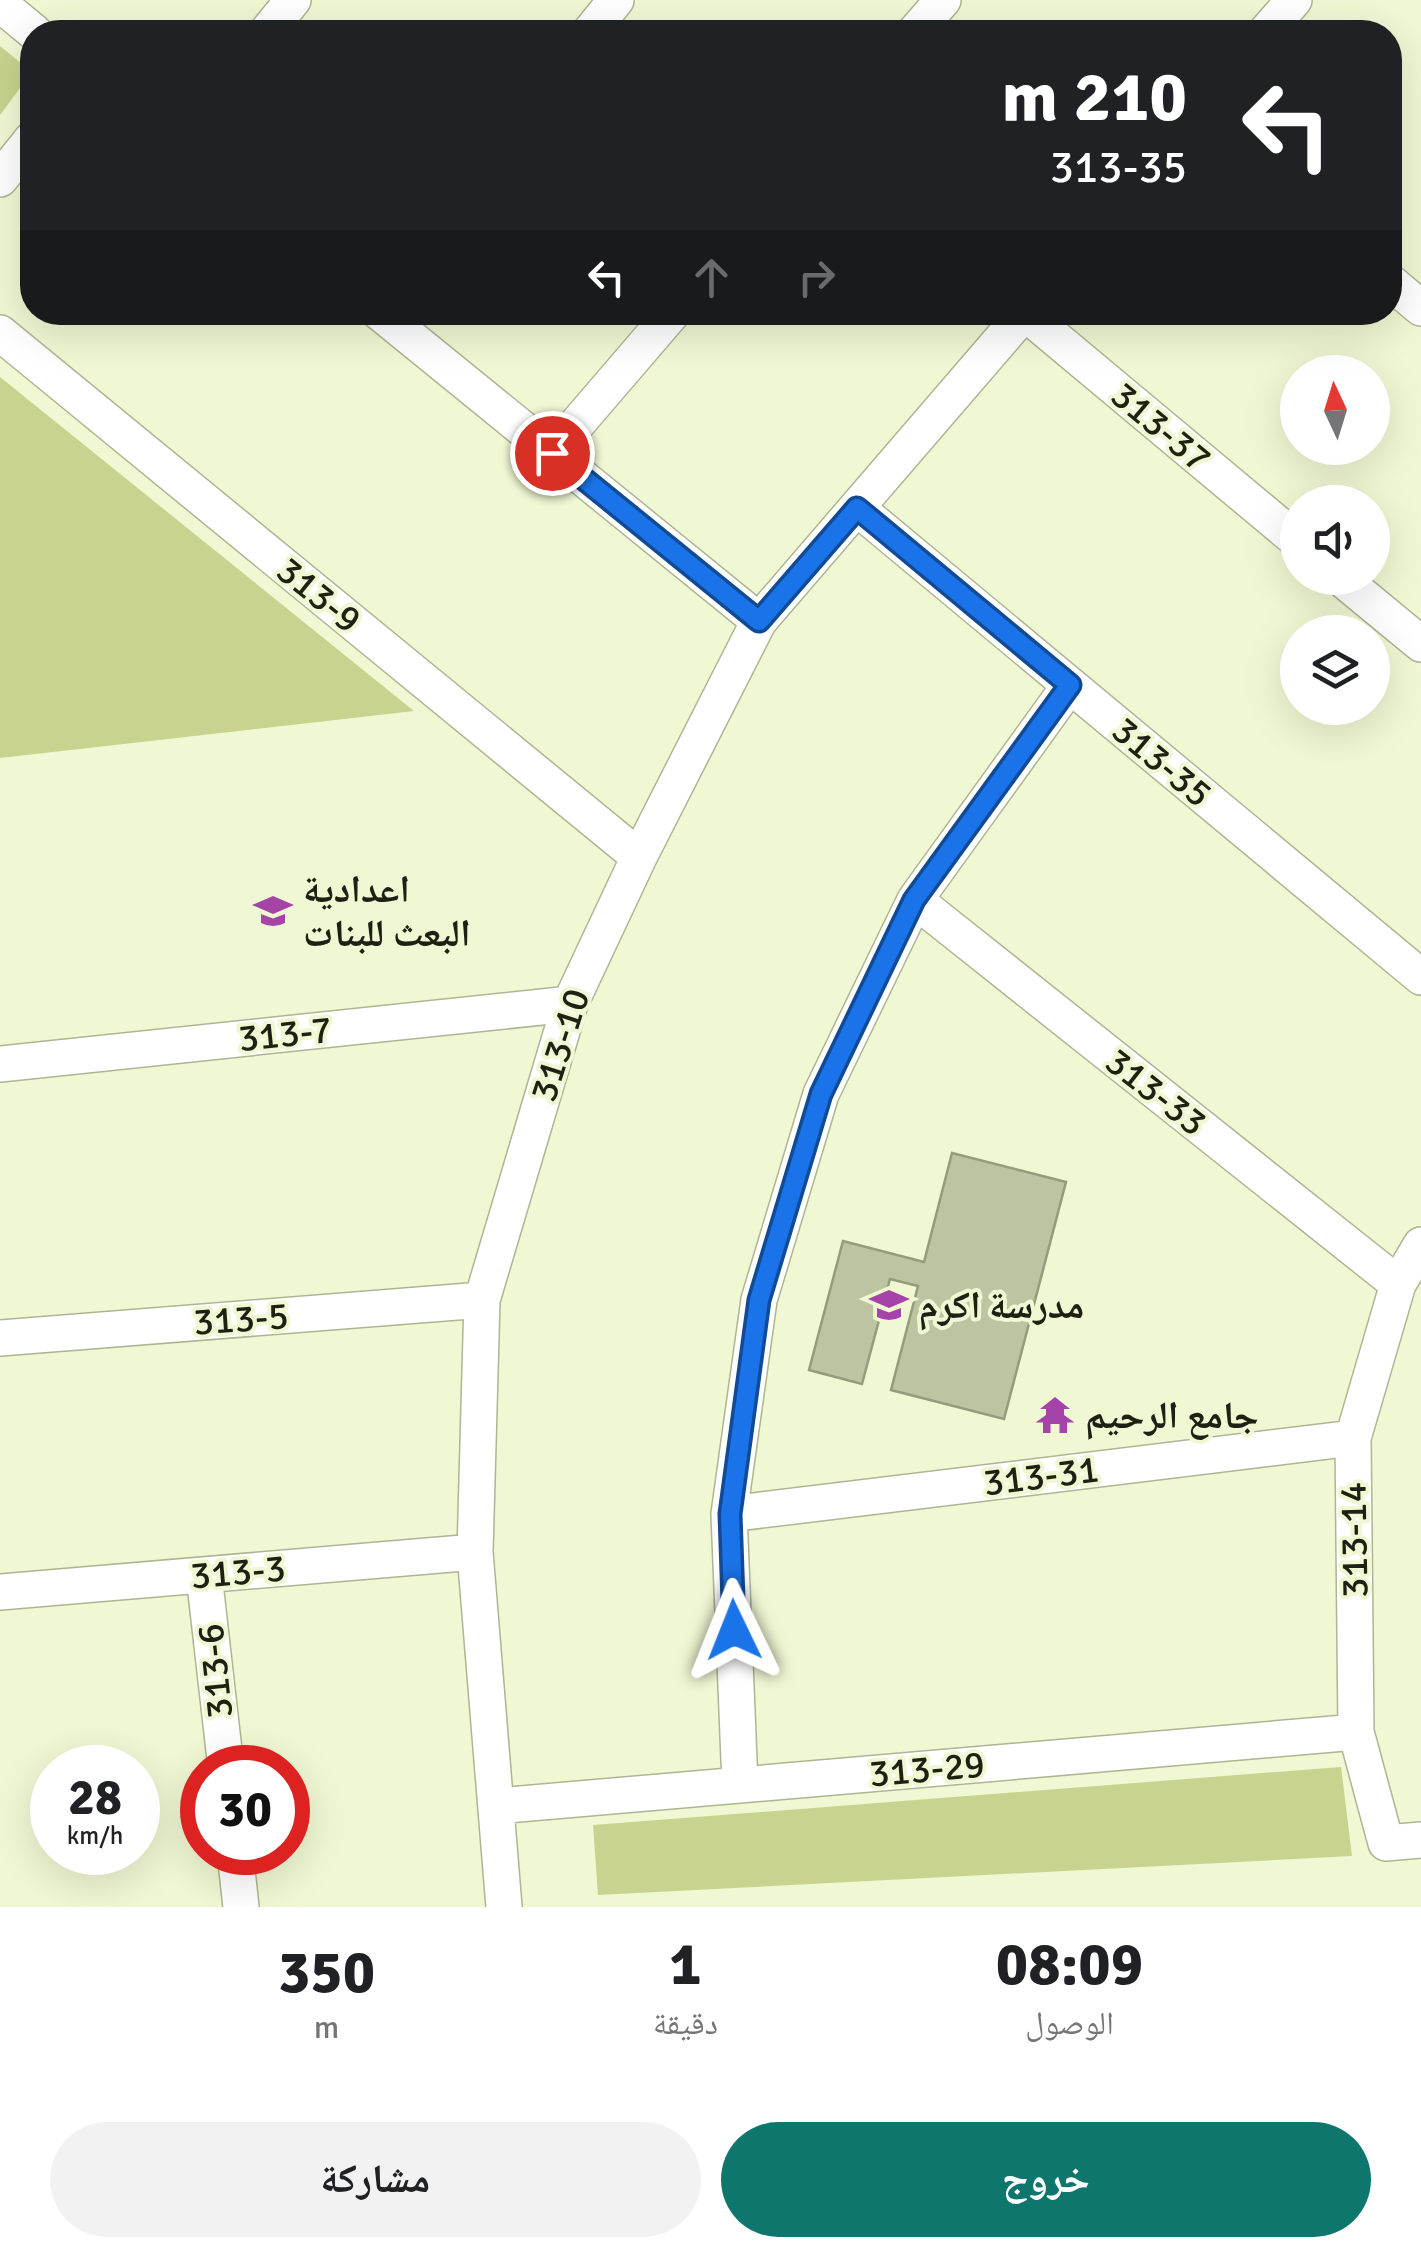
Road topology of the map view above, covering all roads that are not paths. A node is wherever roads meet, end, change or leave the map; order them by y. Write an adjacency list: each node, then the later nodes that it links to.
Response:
1 (293, 0): 7 (street)
2 (616, 0): 8 (street)
3 (943, 0): 9 (street)
4 (1294, 0): 10 (street)
5 (0, 4): 6 (street)
6 (20, 20)
7 (277, 20)
8 (600, 20)
9 (926, 20)
10 (1276, 20)
11 (20, 154): 12 (street)
12 (0, 179)
13 (395, 325): 18 (street)
14 (662, 325): 18 (street)
15 (1015, 325): 19 (street, 313-10)
16 (1039, 325): 20 (street, 313-37)
17 (0, 333): 25 (street, 313-9)
18 (552, 453): 22 (street)
19 (857, 508): 22 (street, 313-10); 24 (street, 313-35)
20 (1280, 526)
21 (1362, 595): 23 (street)
22 (759, 621): 25 (street, 313-10)
23 (1421, 644)
24 (1070, 685): 26 (street); 27 (street, 313-35)
25 (639, 856): 28 (street, 313-10)
26 (914, 900): 31 (street, 313-33); 35 (street)
27 (1421, 978)
28 (570, 1004): 29 (street, 313-7); 32 (street, 313-10)
29 (0, 1064)
30 (1421, 1245): 31 (street, 313-14)
31 (1398, 1284): 34 (street, 313-14)
32 (482, 1300): 33 (street, 313-5); 36 (street, 313-10)
33 (0, 1338)
34 (1354, 1438): 35 (street, 313-31); 39 (street, 313-14)
35 (730, 1514): 41 (street)
36 (475, 1552): 37 (street, 313-3); 42 (street, 313-10)
37 (204, 1575): 38 (street, 313-3); 40 (street, 313-6)
38 (0, 1592)
39 (1356, 1732): 41 (street, 313-29); 43 (street, 313-14)
40 (223, 1745)
41 (740, 1785): 42 (street, 313-29)
42 (498, 1806): 46 (street, 313-10)
43 (1404, 1842)
44 (238, 1875): 45 (street)
45 (241, 1907)
46 (504, 1907)

